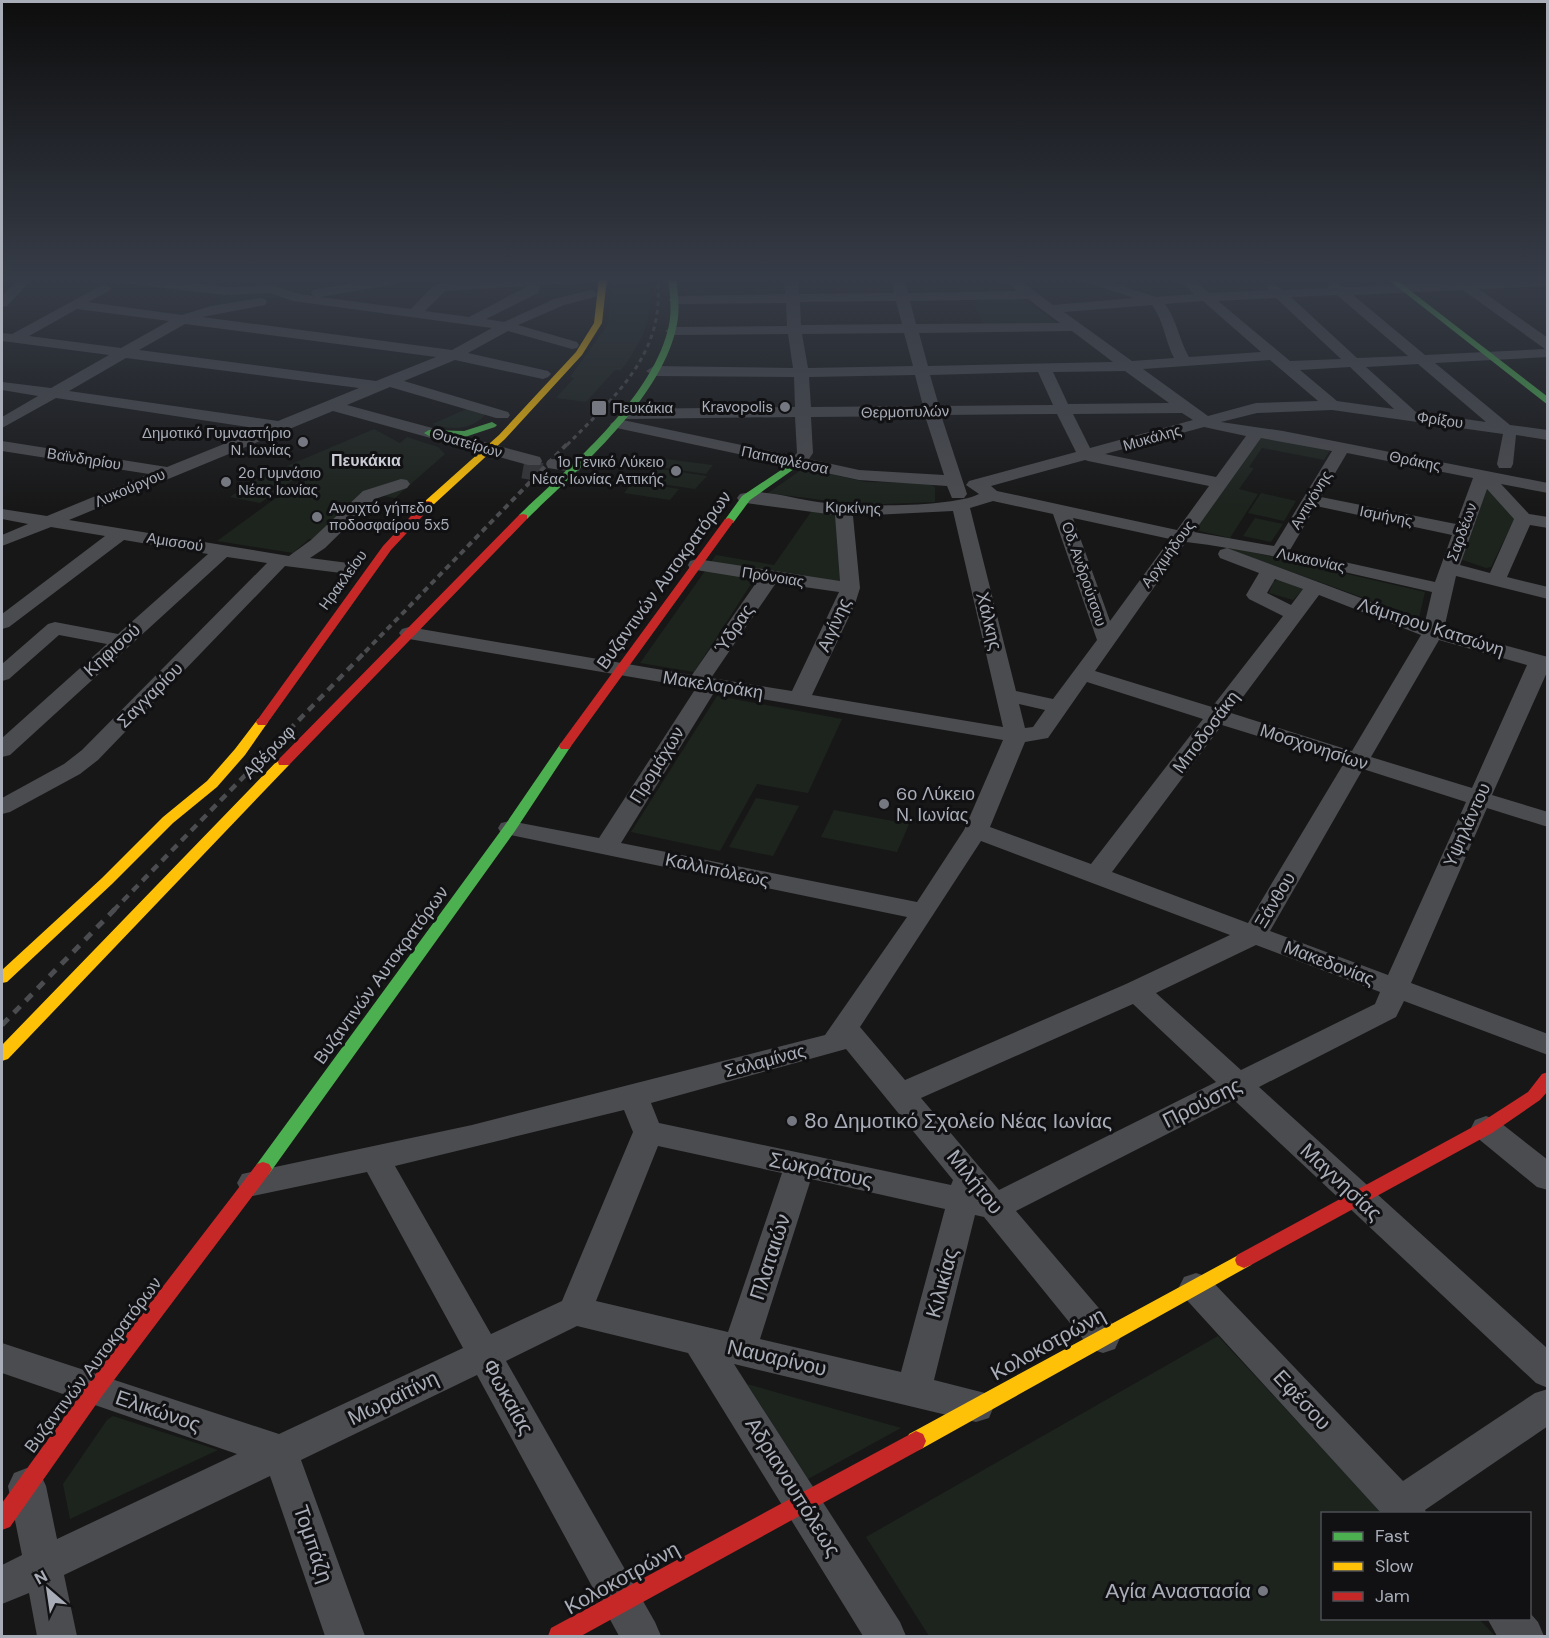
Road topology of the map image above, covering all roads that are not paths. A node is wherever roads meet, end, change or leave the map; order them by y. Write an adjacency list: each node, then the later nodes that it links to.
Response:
1 (122, 354): 29 (street)
2 (146, 354): 27 (street)
3 (450, 354): 14 (street)
4 (563, 354): 26 (street, Ηρακλείου)
5 (576, 354): 54 (street, Ηρακλείου)
6 (661, 354): 24 (street)
7 (798, 354): 25 (street)
8 (918, 354): 22 (street)
9 (1113, 354): 20 (street)
10 (1180, 354): 18 (street)
11 (1345, 354): 19 (street)
12 (1413, 354): 17 (street)
13 (1520, 354): 16 (street)
14 (454, 355): 26 (street); 27 (street, Λυκούργου)
15 (1274, 355): 18 (street); 21 (street)
16 (1489, 356): 17 (street); 30 (street)
17 (1419, 360): 19 (street); 46 (street)
18 (1184, 362): 20 (street)
19 (1354, 363): 21 (street); 38 (street)
20 (1129, 366): 23 (street); 32 (street)
21 (1288, 366): 33 (street)
22 (922, 369): 23 (street); 25 (street); 35 (street)
23 (1043, 369): 34 (street)
24 (654, 371): 25 (street); 37 (street)
25 (801, 373): 36 (street)
26 (543, 374): 39 (street, Ηρακλείου)
27 (385, 384): 31 (street, Λυκούργου); 39 (street)
28 (2, 386): 29 (street)
29 (53, 394): 40 (street); 43 (street)
30 (1548, 402)
31 (330, 405): 43 (street, Λυκούργου); 44 (street, Θυατείρων)
32 (1184, 408): 34 (street, Θερμοπυλών); 42 (street)
33 (1334, 409): 38 (street, Φρίξου); 41 (street); 42 (street, Μυκάλης)
34 (1062, 410): 35 (street, Θερμοπυλών); 51 (street)
35 (932, 411): 36 (street, Θερμοπυλών); 59 (street)
36 (802, 414): 37 (street, Θερμοπυλών); 53 (street)
37 (621, 419): 53 (street, Παπαφλέσσα); 54 (street)
38 (1414, 419): 46 (street, Φρίξου)
39 (497, 420): 45 (street); 54 (street, Ηρακλείου)
40 (2, 423)
41 (1257, 424): 42 (street, Θράκης); 50 (street, Θράκης); 60 (street, Αρχιμήδους)
42 (1212, 425): 51 (street, Μυκάλης); 52 (street, Μυκάλης)
43 (279, 426): 56 (street, Λυκούργου)
44 (400, 426): 45 (street, Θυατείρων); 54 (street, Θυατείρων)
45 (429, 433): 54 (street, Θυατείρων)
46 (1507, 433): 47 (street, Φρίξου); 48 (street, Φρίξου); 55 (street)
47 (1548, 435)
48 (1548, 442)
49 (2, 446): 56 (street, Βαϊνδηρίου)
50 (1342, 447): 58 (street, Θράκης); 66 (street, Αντιγόνης)
51 (1088, 456): 52 (street); 63 (street, Μυκάλης)
52 (1110, 459): 60 (street); 63 (street, Μυκάλης)
53 (799, 462): 59 (street, Παπαφλέσσα); 65 (street, Βυζαντινών Αυτοκρατόρων)
54 (515, 463): 93 (street, Αβέρωφ); 111 (street, Ηρακλείου)
55 (1504, 464)
56 (167, 472): 72 (street, Λυκούργου)
57 (441, 473): 64 (street)
58 (1483, 475): 62 (street, Θράκης); 71 (street); 74 (street, Σαρδέων)
59 (955, 482): 63 (street, Παπαφλέσσα); 67 (street, Χάλκης)
60 (1221, 483): 76 (street, Αρχιμήδους)
61 (401, 484): 79 (street, Σαγγαρίου)
62 (1548, 488)
63 (985, 491): 67 (street, Κιρκίνης); 69 (street, Λυκαονίας)
64 (418, 494)
65 (746, 498): 68 (street, Κιρκίνης); 81 (street, Βυζαντινών Αυτοκρατόρων)
66 (1310, 501): 74 (street, Ισμήνης); 80 (street, Αντιγόνης)
67 (961, 505): 68 (street, Κιρκίνης); 101 (street, Χάλκης)
68 (844, 510): 87 (street, Αιγίνης)
69 (1061, 510): 76 (street, Λυκαονίας); 94 (street, Οδ. Ανδρούτσου)
70 (2, 514): 72 (street, Αμισσού)
71 (1523, 518): 73 (street); 85 (street)
72 (49, 522): 75 (street, Αμισσού); 77 (street, Λυκούργου)
73 (1548, 523)
74 (1462, 531): 83 (street, Σαρδέων)
75 (120, 533): 78 (street, Αμισσού); 91 (street)
76 (1180, 536): 80 (street, Λυκαονίας); 94 (street, Αρχιμήδους)
77 (2, 541)
78 (222, 550): 79 (street, Αμισσού); 95 (street, Κηφισού)
79 (287, 561): 82 (street, Αμισσού); 110 (street, Σαγγαρίου)
80 (1275, 562): 86 (street, Λυκαονίας); 88 (street, Λυκαονίας); 90 (street, Αντιγόνης)
81 (697, 565): 84 (street, Πρόνοιας); 97 (street, Βυζαντινών Αυτοκρατόρων)
82 (350, 566)
83 (1449, 568): 85 (street); 88 (street, Σαρδέων)
84 (770, 577): 87 (street, Πρόνοιας); 100 (street, Ύδρας)
85 (1496, 580): 89 (street)
86 (1315, 587): 90 (street, Μποδοσάκη); 92 (street, Λάμπρου Κατσώνη)
87 (850, 588): 102 (street, Αιγίνης)
88 (1442, 589): 92 (street, Ξάνθου)
89 (1548, 593)
90 (1293, 613): 104 (street, Μποδοσάκη)
91 (2, 623)
92 (1433, 632): 96 (street, Λάμπρου Κατσώνη); 107 (street, Ξάνθου)
93 (409, 633): 97 (street, Μακελαράκη); 124 (street, Αβέρωφ)
94 (1106, 638): 98 (street, Αρχιμήδους)
95 (122, 641): 99 (street); 106 (street, Κηφισού)
96 (1543, 663): 109 (street, Υψηλάντου)
97 (621, 669): 100 (street, Μακελαράκη); 113 (street, Βυζαντινών Αυτοκρατόρων)
98 (1081, 673): 103 (street); 104 (street, Μοσχονησίων)
99 (2, 675)
100 (704, 683): 102 (street, Μακελαράκη); 115 (street, Προμάχων)
101 (1007, 695): 103 (street); 105 (street, Χάλκης)
102 (799, 699): 105 (street, Μακελαράκη)
103 (1058, 707): 105 (street)
104 (1218, 717): 107 (street, Μοσχονησίων); 116 (street, Μποδοσάκη)
105 (1016, 736): 114 (street, Σαλαμίνας)
106 (2, 750)
107 (1358, 761): 109 (street, Μοσχονησίων); 118 (street, Ξάνθου)
108 (195, 780): 111 (street, Ηρακλείου)
109 (1479, 799): 112 (street, Μοσχονησίων); 120 (street, Υψηλάντου)
110 (2, 807)
111 (168, 820): 119 (street, Ηρακλείου)
112 (1548, 820)
113 (510, 828): 115 (street, Καλλιπόλεως); 134 (street, Βυζαντινών Αυτοκρατόρων)
114 (976, 830): 116 (street, Μακεδονίας); 117 (street, Σαλαμίνας)
115 (606, 847): 117 (street, Καλλιπόλεως)
116 (1096, 875): 118 (street, Μακεδονίας)
117 (924, 912): 122 (street, Σαλαμίνας)
118 (1254, 935): 120 (street, Μακεδονίας); 121 (street, Ξάνθου)
119 (2, 978)
120 (1395, 987): 123 (street, Μακεδονίας); 126 (street, Προύσης)
121 (1136, 991): 126 (street, Μαγνησίας); 127 (street, Ξάνθου)
122 (845, 1028): 127 (street, Μιλήτου); 128 (street, Σαλαμίνας)
123 (1548, 1045)
124 (2, 1055)
125 (1548, 1078): 129 (street, Κολοκοτρώνη)
126 (1237, 1086): 136 (street, Μαγνησίας); 137 (street, Προύσης)
127 (902, 1094): 135 (street, Μιλήτου)
128 (634, 1096): 130 (street); 131 (street, Σαλαμίνας)
129 (1486, 1128): 133 (street); 136 (street, Κολοκοτρώνη)
130 (648, 1132): 132 (street, Σωκράτους); 139 (street)
131 (375, 1158): 134 (street, Σαλαμίνας); 143 (street, Φωκαίας)
132 (800, 1165): 135 (street, Σωκράτους); 142 (street, Πλαταιών)
133 (1548, 1178)
134 (253, 1183): 146 (street, Βυζαντινών Αυτοκρατόρων)
135 (967, 1188): 137 (street, Μιλήτου); 147 (street, Κιλικίας)
136 (1358, 1198): 138 (street, Κολοκοτρώνη); 145 (street, Μαγνησίας)
137 (995, 1207): 140 (street, Μιλήτου)
138 (1196, 1287): 140 (street, Κολοκοτρώνη); 153 (street, Εφέσου)
139 (575, 1311): 141 (street, Ναυαρίνου); 143 (street, Μωραϊτίνη)
140 (1103, 1338): 149 (street, Κολοκοτρώνη)
141 (698, 1339): 142 (street, Ναυαρίνου); 152 (street, Αδριανουπόλεως)
142 (740, 1349): 147 (street, Ναυαρίνου)
143 (484, 1354): 150 (street, Μωραϊτίνη); 157 (street, Φωκαίας)
144 (2, 1358): 146 (street, Ελικώνος)
145 (1548, 1372)
146 (95, 1390): 150 (street, Ελικώνος); 151 (street, Βυζαντινών Αυτοκρατόρων)
147 (914, 1390): 149 (street, Ναυαρίνου)
148 (1548, 1405): 153 (street)
149 (978, 1407): 152 (street, Κολοκοτρώνη)
150 (280, 1452): 155 (street, Μωραϊτίνη); 160 (street, Τομπάζη)
151 (27, 1485): 154 (street, Βυζαντινών Αυτοκρατόρων); 155 (street)
152 (804, 1503): 157 (street, Κολοκοτρώνη); 163 (street, Αδριανουπόλεως)
153 (1404, 1509)
154 (2, 1520)
155 (43, 1565): 156 (street, Μωραϊτίνη); 159 (street)
156 (2, 1585)
157 (622, 1602): 161 (street, Κολοκοτρώνη); 162 (street, Φωκαίας)
158 (1509, 1620): 164 (street)
159 (57, 1636)
160 (345, 1636)
161 (559, 1636)
162 (641, 1636)
163 (886, 1636)
164 (1524, 1636)

